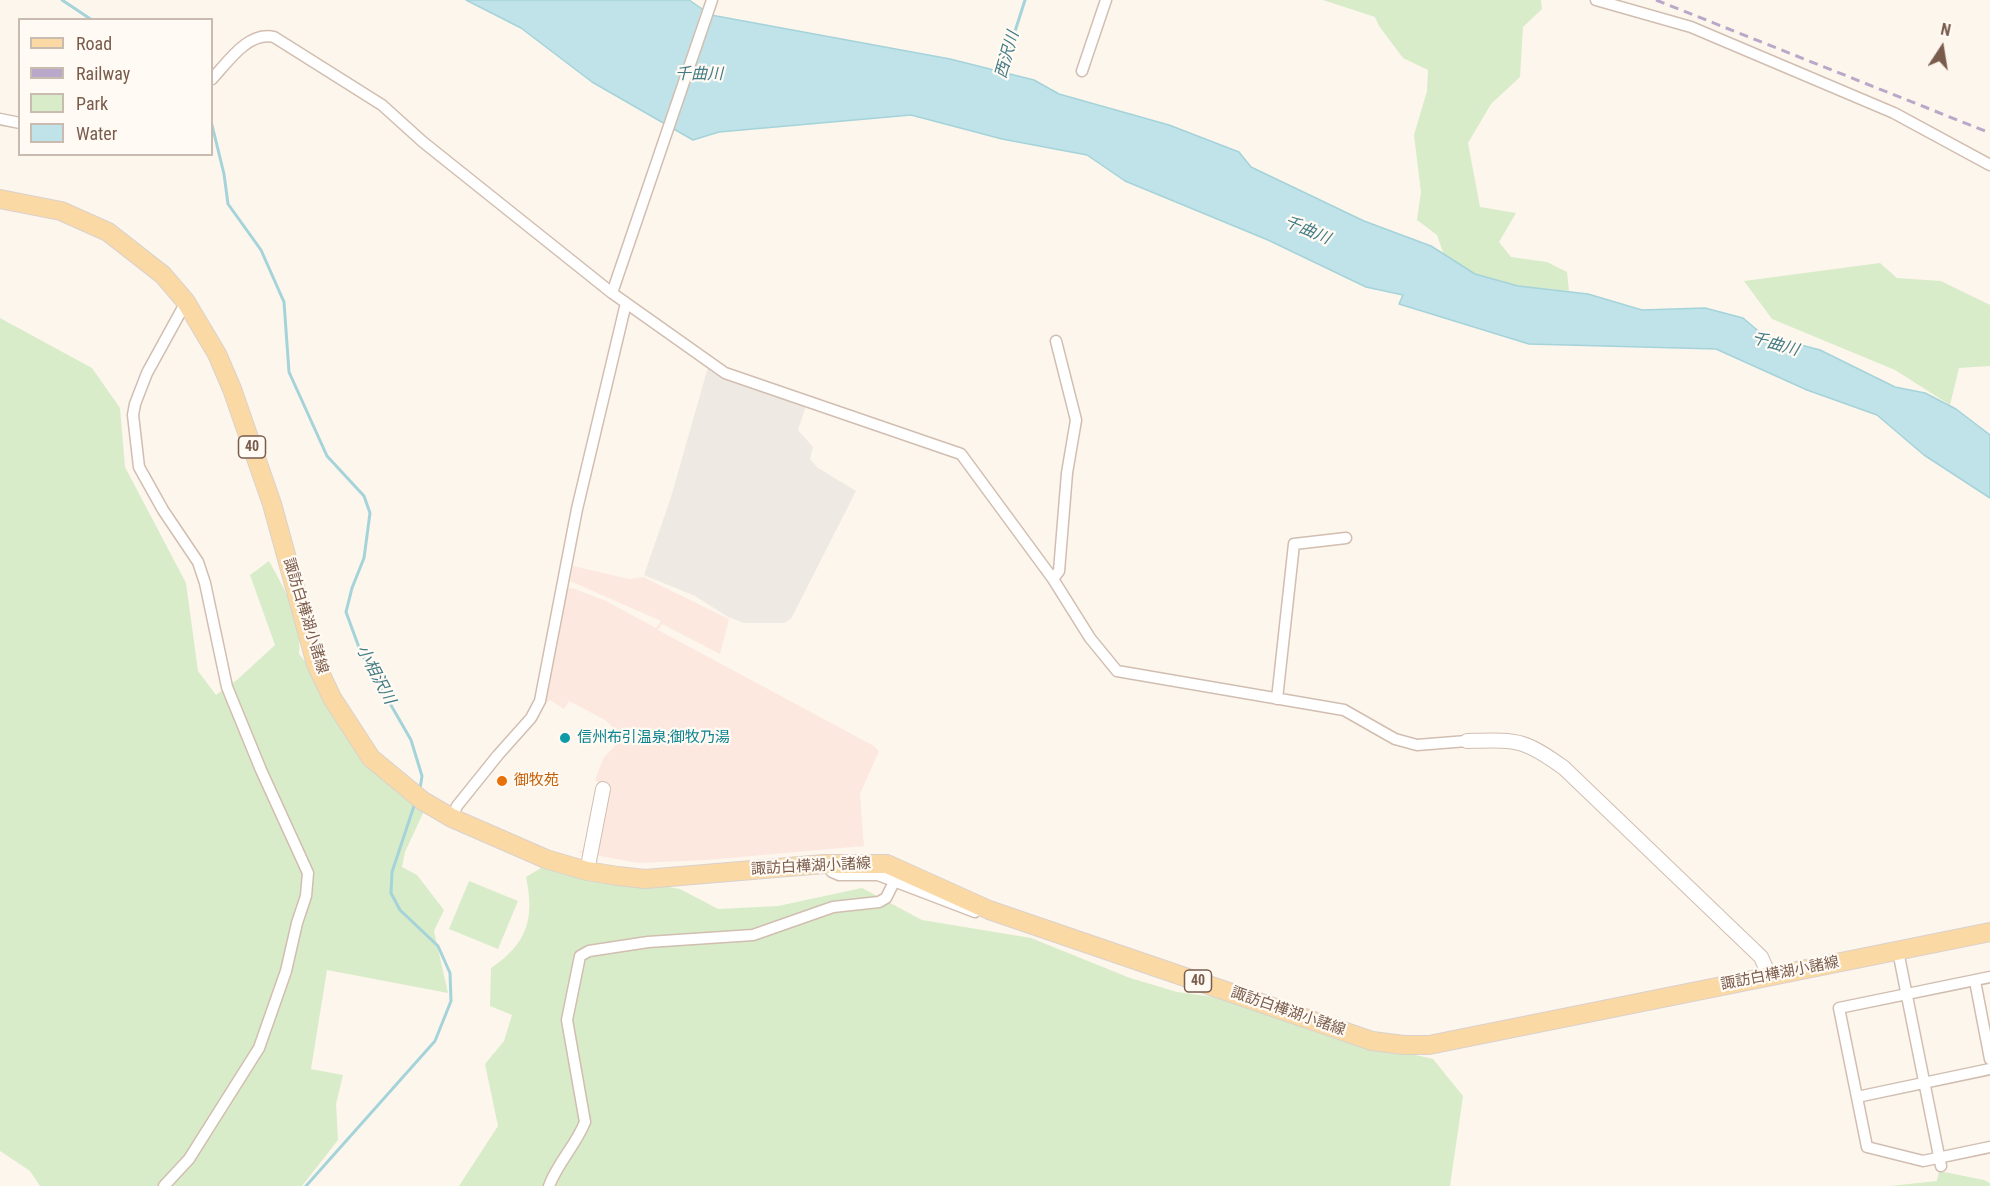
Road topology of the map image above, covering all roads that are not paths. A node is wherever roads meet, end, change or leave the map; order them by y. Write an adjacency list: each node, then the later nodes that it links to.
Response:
1 (712, 0): 10 (street)
2 (1106, 0): 4 (street)
3 (1596, 0): 8 (street)
4 (1082, 71)
5 (213, 78): 10 (street)
6 (0, 119): 7 (street)
7 (18, 123)
8 (1990, 165)
9 (0, 199): 11 (main road, 諏訪白樺湖小諸線 / 40)
10 (612, 293): 12 (street)
11 (186, 302): 19 (main road, 諏訪白樺湖小諸線 / 40); 36 (street)
12 (626, 303): 15 (street); 19 (street)
13 (1056, 341): 15 (street)
14 (1346, 538): 16 (street)
15 (1053, 579): 16 (street)
16 (1277, 699): 17 (street)
17 (1467, 741): 26 (street)
18 (603, 789): 21 (street)
19 (452, 818): 21 (main road, 諏訪白樺湖小諸線 / 40)
20 (824, 864): 21 (main road, 諏訪白樺湖小諸線 / 40); 22 (street); 23 (main road, 諏訪白樺湖小諸線 / 40)
21 (587, 871)
22 (894, 882): 23 (street); 37 (street)
23 (989, 910): 26 (main road, 諏訪白樺湖小諸線 / 40)
24 (1990, 932): 25 (main road, 諏訪白樺湖小諸線 / 40)
25 (1898, 951): 26 (main road, 諏訪白樺湖小諸線 / 40); 29 (street)
26 (1769, 975)
27 (1990, 977): 28 (street)
28 (1975, 981): 29 (street); 30 (street)
29 (1908, 994): 32 (street); 33 (street)
30 (1990, 1059)
31 (1990, 1069): 32 (street)
32 (1923, 1082): 33 (street); 35 (street)
33 (1857, 1096): 35 (street)
34 (1990, 1147): 35 (street)
35 (1940, 1162)
36 (164, 1186)
37 (549, 1186)

